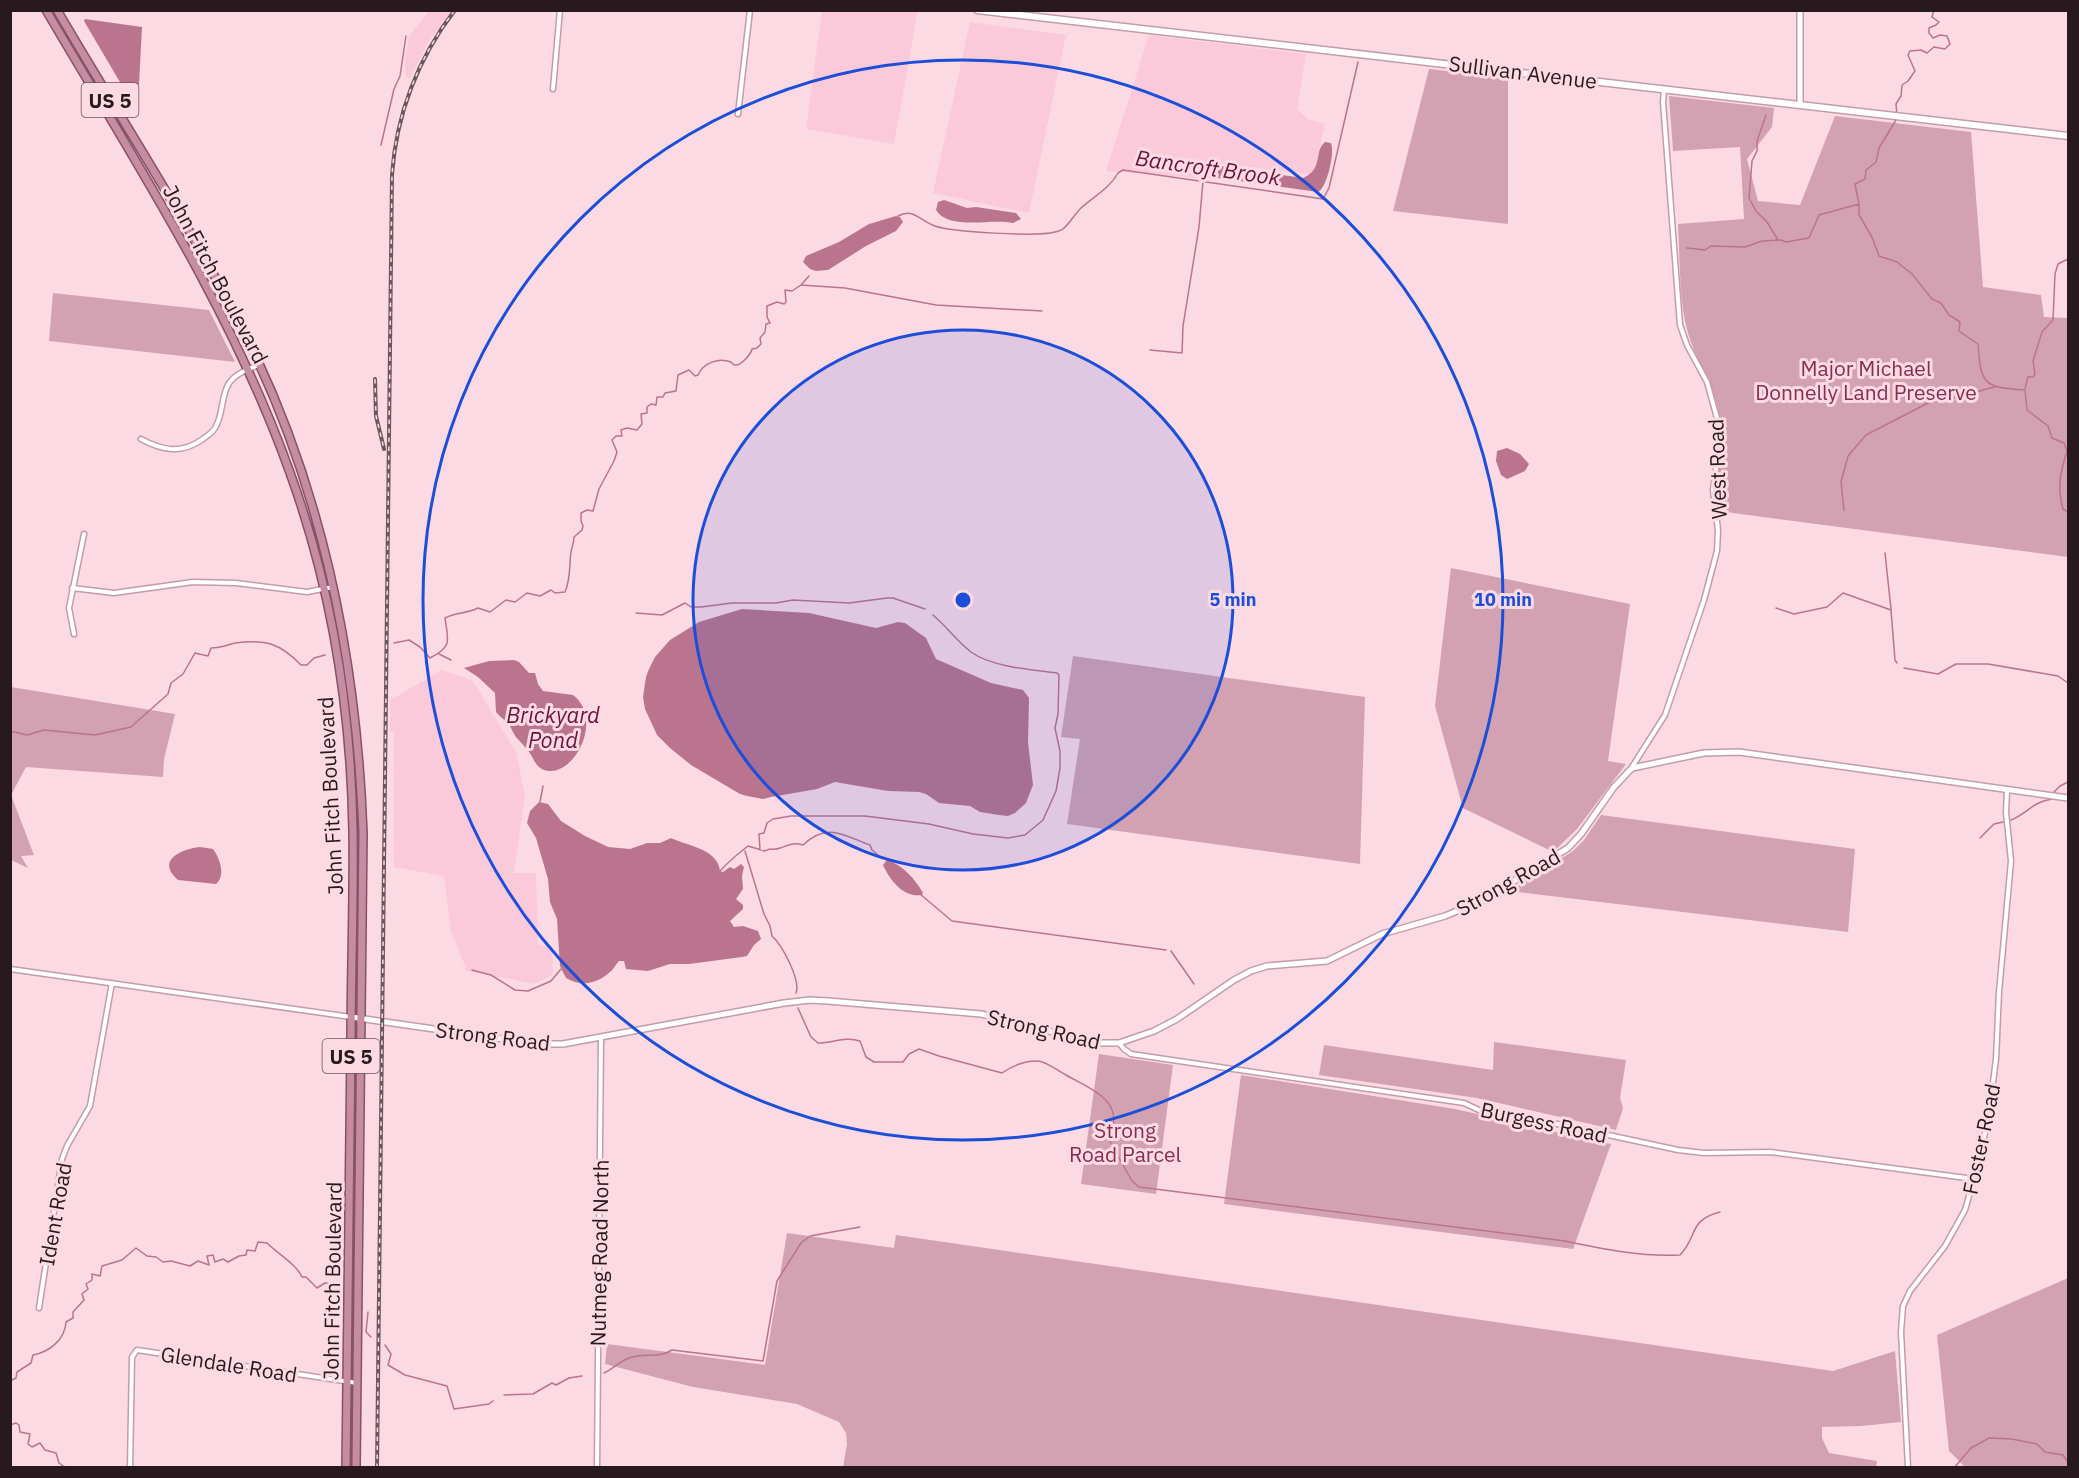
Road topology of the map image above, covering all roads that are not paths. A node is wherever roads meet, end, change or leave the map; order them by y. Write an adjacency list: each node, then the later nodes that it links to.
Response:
1 (46, 10): 13 (highway, John Fitch Boulevard / US 5)
2 (57, 10): 12 (highway, John Fitch Boulevard / US 5)
3 (560, 10): 7 (street)
4 (750, 10): 10 (street)
5 (977, 10): 8 (main road, Sullivan Avenue)
6 (1800, 10): 9 (street)
7 (553, 89)
8 (1664, 89): 9 (main road, Sullivan Avenue); 28 (street, West Road)
9 (1800, 105): 11 (main road, Sullivan Avenue)
10 (738, 114)
11 (2068, 136)
12 (163, 188): 13 (highway); 14 (highway, John Fitch Boulevard / US 5)
13 (154, 193): 15 (highway, John Fitch Boulevard / US 5)
14 (259, 364): 15 (street); 17 (highway, John Fitch Boulevard / US 5)
15 (249, 368): 16 (street); 18 (highway, John Fitch Boulevard / US 5)
16 (141, 439)
17 (298, 465): 18 (highway); 19 (highway, John Fitch Boulevard / US 5)
18 (289, 469): 20 (highway, John Fitch Boulevard / US 5)
19 (318, 527): 20 (highway); 22 (highway, John Fitch Boulevard / US 5)
20 (308, 530): 24 (highway, John Fitch Boulevard / US 5)
21 (84, 534): 23 (street)
22 (333, 587): 24 (street); 27 (highway, John Fitch Boulevard / US 5)
23 (72, 588): 24 (street); 25 (street)
24 (323, 590): 26 (highway, John Fitch Boulevard / US 5)
25 (74, 634)
26 (346, 730): 27 (highway); 33 (highway, John Fitch Boulevard / US 5)
27 (357, 730): 34 (highway, John Fitch Boulevard / US 5)
28 (1632, 768): 29 (street); 36 (street, Strong Road)
29 (2007, 791): 30 (street); 37 (street, Foster Road)
30 (2068, 798)
31 (10, 969): 32 (street, Strong Road)
32 (112, 983): 33 (street, Strong Road); 38 (street, Ident Road)
33 (351, 1017): 34 (street, Strong Road); 39 (highway, John Fitch Boulevard / US 5)
34 (361, 1018): 35 (street, Strong Road); 40 (highway, John Fitch Boulevard / US 5)
35 (602, 1038): 36 (street, Strong Road); 44 (street, Nutmeg Road North)
36 (1119, 1043): 37 (street, Burgess Road)
37 (1974, 1179): 45 (street, Foster Road)
38 (39, 1308)
39 (347, 1382): 40 (street, Glendale Road); 41 (street, Glendale Road); 42 (highway, John Fitch Boulevard / US 5)
40 (357, 1383): 43 (highway, John Fitch Boulevard / US 5)
41 (130, 1467)
42 (346, 1467)
43 (356, 1467)
44 (597, 1467)
45 (1908, 1467)

